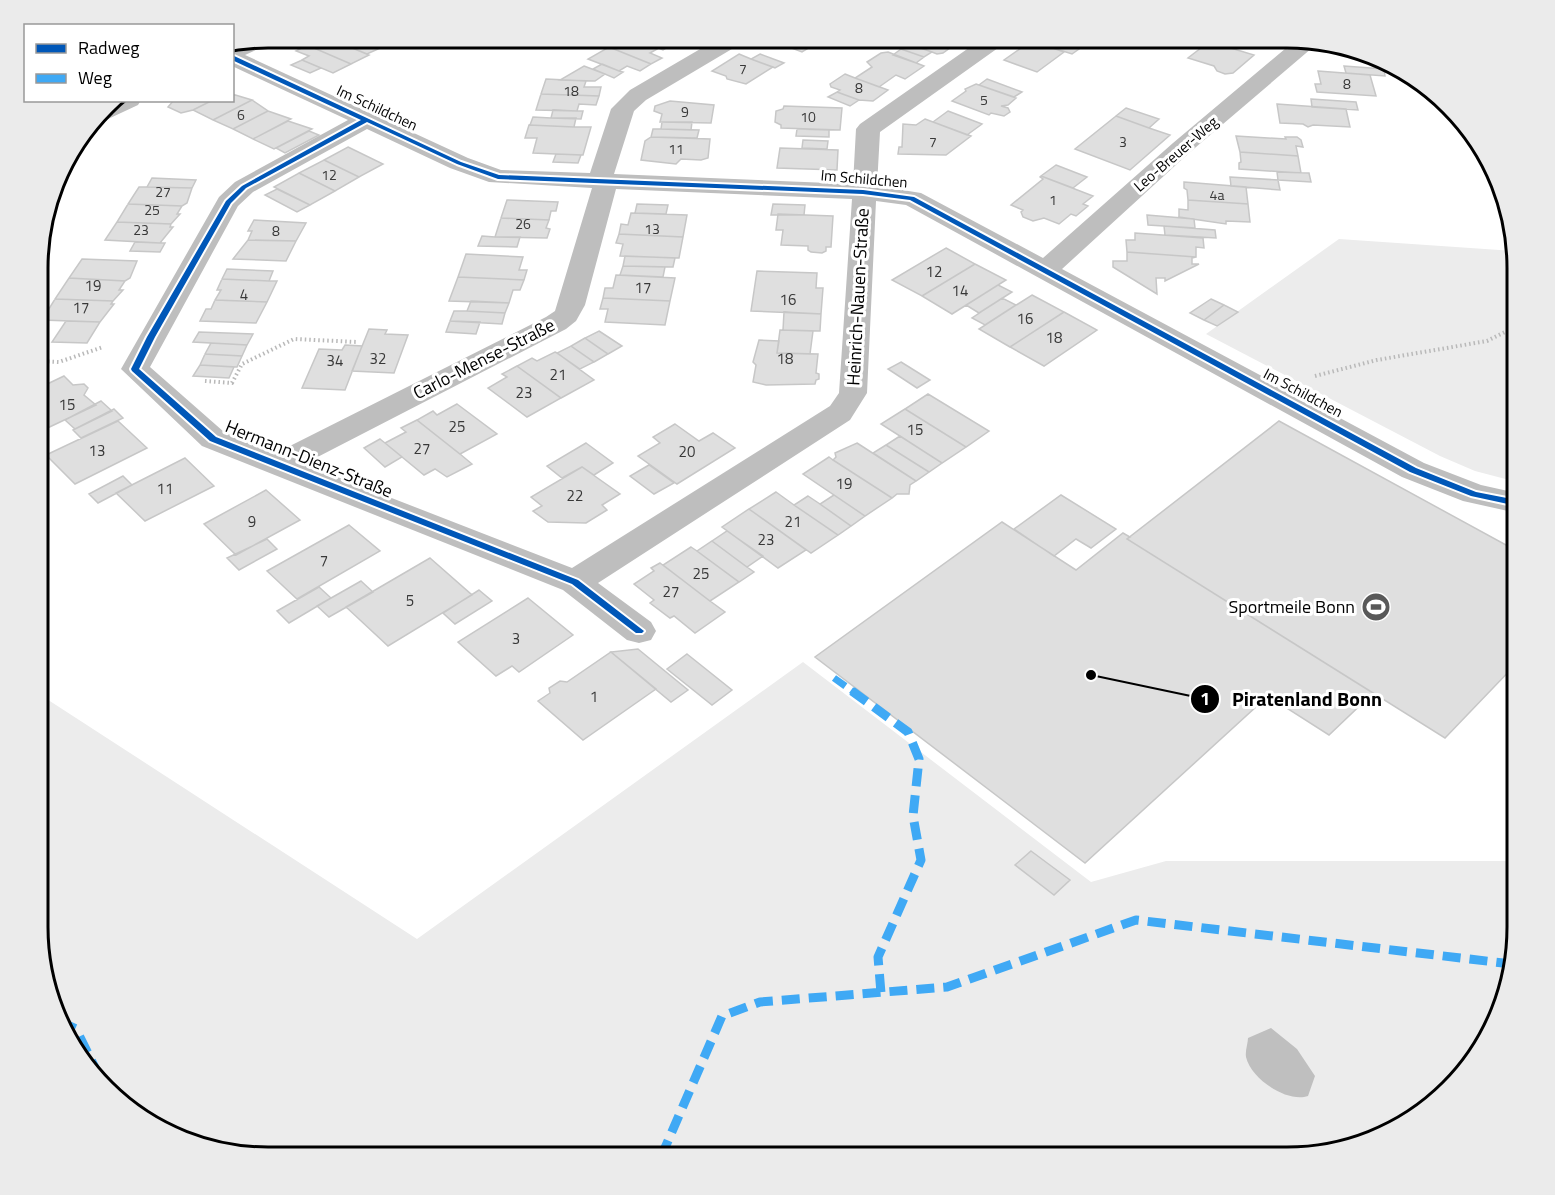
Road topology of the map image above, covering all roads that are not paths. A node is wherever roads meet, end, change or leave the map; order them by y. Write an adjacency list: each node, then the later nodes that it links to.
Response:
1 (717, 48): 6 (street, Carlo-Mense-Straße)
2 (982, 48): 7 (street, Heinrich-Nauen-Straße)
3 (1300, 48): 8 (street, Leo-Breuer-Weg)
4 (234, 56): 5 (street, Im Schildchen)
5 (366, 120): 6 (street, Im Schildchen); 9 (street, Hermann-Dienz-Straße)
6 (603, 182): 7 (street, Im Schildchen); 9 (street, Carlo-Mense-Straße)
7 (863, 192): 8 (street, Im Schildchen); 11 (street, Heinrich-Nauen-Straße)
8 (1045, 270): 10 (street, Im Schildchen)
9 (277, 465): 11 (street, Hermann-Dienz-Straße)
10 (1507, 501)
11 (575, 582): 12 (street, Hermann-Dienz-Straße)
12 (639, 631)

